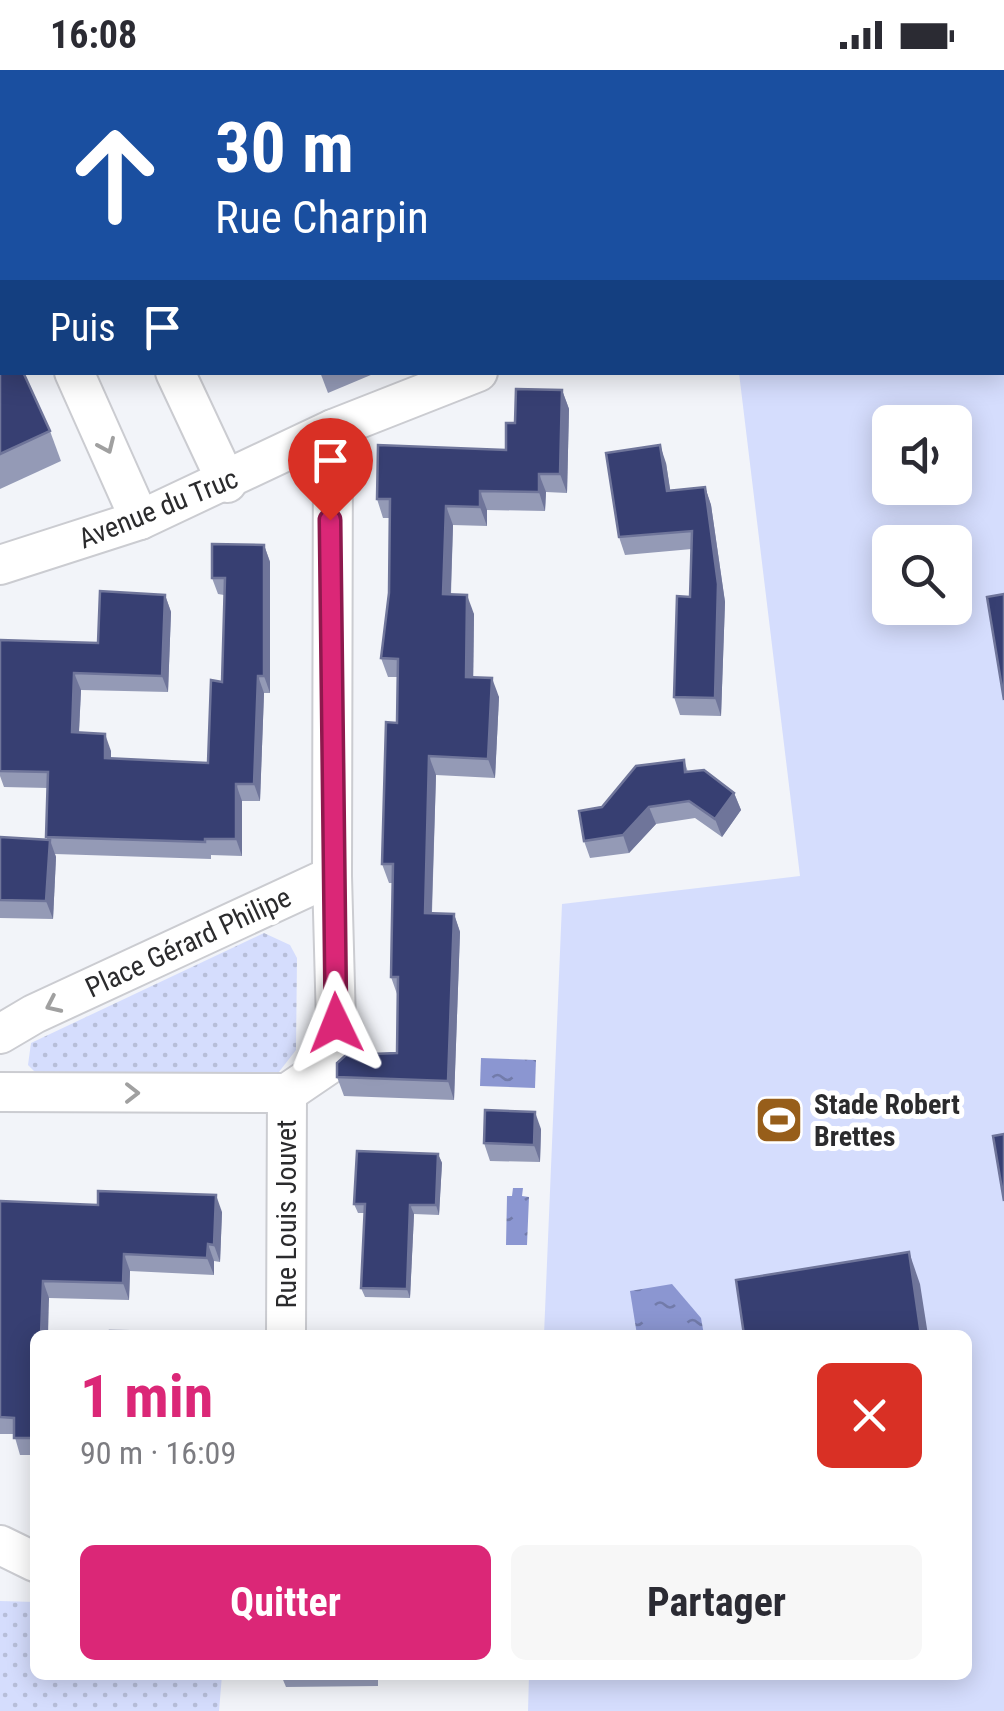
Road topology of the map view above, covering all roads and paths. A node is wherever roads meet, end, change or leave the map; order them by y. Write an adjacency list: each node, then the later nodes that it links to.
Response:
1 (75, 375): 6 (street, one-way to 6)
2 (176, 375): 5 (street)
3 (470, 375): 4 (street, Avenue du Truc)
4 (333, 430): 5 (street, Avenue du Truc); 8 (street)
5 (227, 483): 6 (street, Avenue du Truc)
6 (140, 520): 7 (street, Avenue du Truc)
7 (0, 565)
8 (332, 876): 9 (street, Place Gérard Philipe, one-way to 9); 11 (street, Place Gérard Philipe)
9 (0, 1034)
10 (0, 1092): 11 (street, one-way to 11)
11 (287, 1093): 12 (street, Rue Louis Jouvet)
12 (286, 1330)
13 (0, 1544): 14 (street)
14 (30, 1559)

